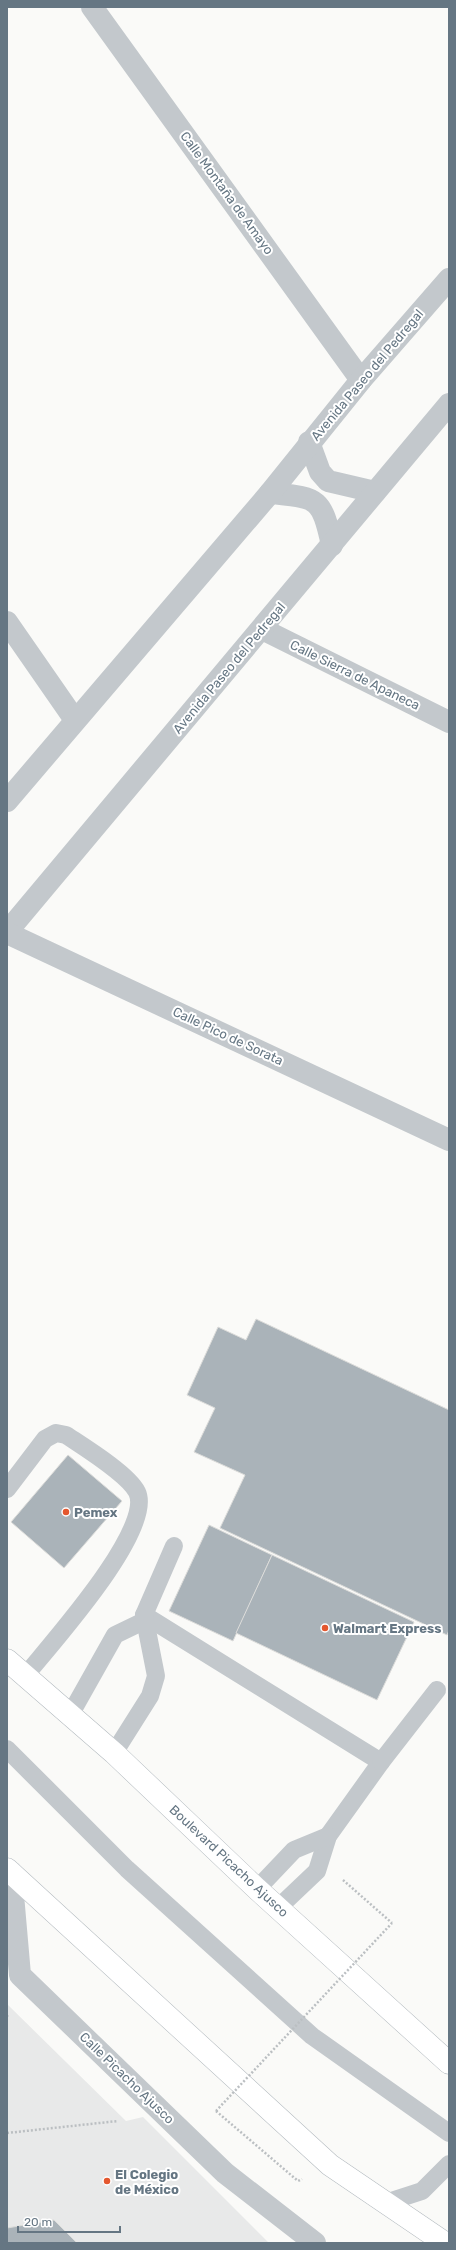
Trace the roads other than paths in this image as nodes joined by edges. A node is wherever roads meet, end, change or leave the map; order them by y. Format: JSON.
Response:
{"nodes":[{"id":1,"x":92,"y":7,"type":"edge"},
{"id":2,"x":449,"y":279,"type":"edge"},
{"id":3,"x":361,"y":380,"type":"junction"},
{"id":4,"x":449,"y":404,"type":"edge"},
{"id":5,"x":310,"y":442,"type":"junction"},
{"id":6,"x":375,"y":492,"type":"junction"},
{"id":7,"x":270,"y":493,"type":"junction"},
{"id":8,"x":332,"y":545,"type":"junction"},
{"id":9,"x":7,"y":622,"type":"edge"},
{"id":10,"x":262,"y":629,"type":"junction"},
{"id":11,"x":75,"y":720,"type":"junction"},
{"id":12,"x":449,"y":722,"type":"edge"},
{"id":13,"x":7,"y":801,"type":"edge"},
{"id":14,"x":7,"y":932,"type":"edge"},
{"id":15,"x":449,"y":1140,"type":"edge"},
{"id":16,"x":7,"y":1490,"type":"edge"},
{"id":17,"x":174,"y":1546,"type":"dead end"},
{"id":18,"x":144,"y":1618,"type":"junction"},
{"id":19,"x":7,"y":1660,"type":"edge"},
{"id":20,"x":25,"y":1676,"type":"junction"},
{"id":21,"x":437,"y":1690,"type":"dead end"},
{"id":22,"x":70,"y":1715,"type":"junction"},
{"id":23,"x":7,"y":1749,"type":"edge"},
{"id":24,"x":114,"y":1753,"type":"junction"},
{"id":25,"x":381,"y":1762,"type":"junction"},
{"id":26,"x":328,"y":1836,"type":"junction"},
{"id":27,"x":9,"y":1870,"type":"edge"},
{"id":28,"x":257,"y":1889,"type":"junction"},
{"id":29,"x":278,"y":1908,"type":"junction"},
{"id":30,"x":449,"y":2063,"type":"edge"},
{"id":31,"x":449,"y":2133,"type":"edge"},
{"id":32,"x":449,"y":2164,"type":"edge"},
{"id":33,"x":385,"y":2203,"type":"junction"},
{"id":34,"x":306,"y":2241,"type":"edge"},
{"id":35,"x":445,"y":2243,"type":"edge"}],
"edges":[{"from":1,"to":3,"type":"street","name":"Calle Montaña de Amayo"},
{"from":2,"to":3,"type":"street","name":"Avenida Paseo del Pedregal"},
{"from":3,"to":5,"type":"street","name":"Avenida Paseo del Pedregal"},
{"from":4,"to":6,"type":"street","name":"Avenida Paseo del Pedregal"},
{"from":5,"to":6,"type":"street"},
{"from":5,"to":7,"type":"street","name":"Avenida Paseo del Pedregal"},
{"from":6,"to":8,"type":"street","name":"Avenida Paseo del Pedregal"},
{"from":7,"to":8,"type":"street"},
{"from":7,"to":11,"type":"street","name":"Avenida Paseo del Pedregal"},
{"from":8,"to":10,"type":"street","name":"Avenida Paseo del Pedregal"},
{"from":9,"to":11,"type":"street"},
{"from":10,"to":12,"type":"street","name":"Calle Sierra de Apaneca"},
{"from":10,"to":14,"type":"street","name":"Avenida Paseo del Pedregal"},
{"from":11,"to":13,"type":"street","name":"Avenida Paseo del Pedregal"},
{"from":14,"to":15,"type":"street","name":"Calle Pico de Sorata"},
{"from":16,"to":20,"type":"lane"},
{"from":17,"to":18,"type":"lane"},
{"from":18,"to":22,"type":"lane"},
{"from":18,"to":24,"type":"lane"},
{"from":18,"to":25,"type":"lane"},
{"from":19,"to":20,"type":"main road","name":"Boulevard Picacho Ajusco"},
{"from":20,"to":22,"type":"main road","name":"Boulevard Picacho Ajusco"},
{"from":21,"to":25,"type":"lane"},
{"from":22,"to":24,"type":"main road","name":"Boulevard Picacho Ajusco"},
{"from":23,"to":31,"type":"lane"},
{"from":24,"to":28,"type":"main road","name":"Boulevard Picacho Ajusco"},
{"from":25,"to":26,"type":"lane"},
{"from":26,"to":28,"type":"lane"},
{"from":26,"to":29,"type":"lane"},
{"from":27,"to":33,"type":"main road"},
{"from":27,"to":34,"type":"street","name":"Calle Picacho Ajusco"},
{"from":28,"to":29,"type":"main road","name":"Boulevard Picacho Ajusco"},
{"from":29,"to":30,"type":"main road","name":"Boulevard Picacho Ajusco"},
{"from":32,"to":33,"type":"lane"},
{"from":33,"to":35,"type":"main road"}]}
